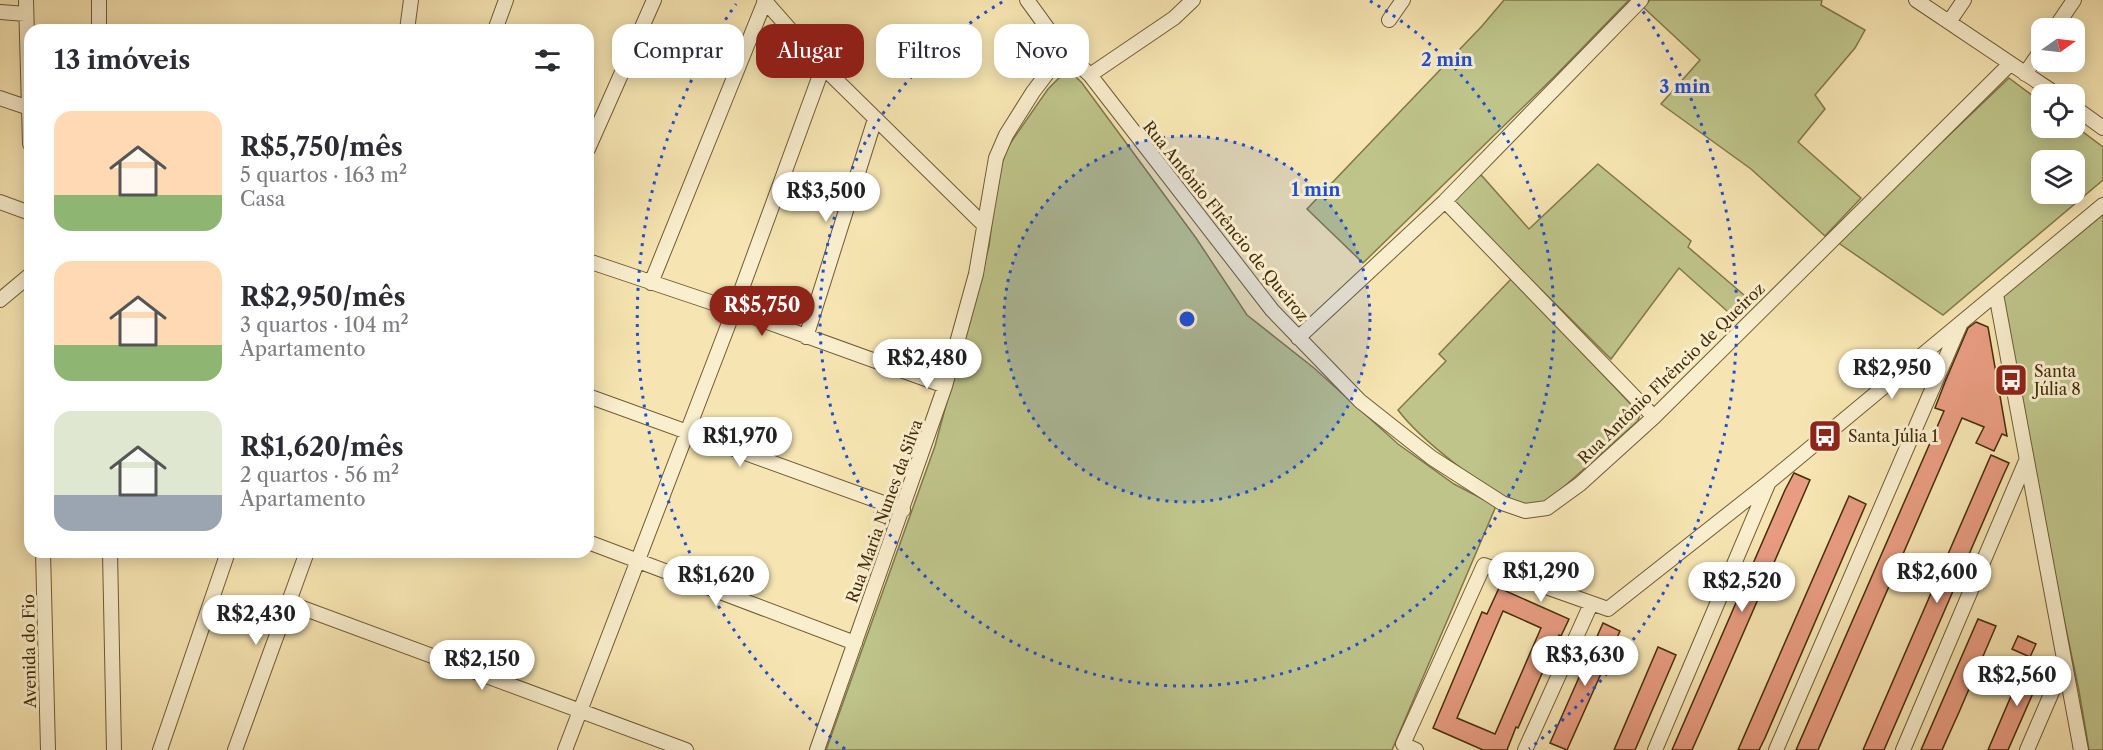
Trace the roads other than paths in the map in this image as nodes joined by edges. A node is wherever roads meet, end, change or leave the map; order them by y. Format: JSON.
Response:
{"nodes":[{"id":1,"x":99,"y":0,"type":"edge"},
{"id":2,"x":411,"y":0,"type":"edge"},
{"id":3,"x":506,"y":0,"type":"edge"},
{"id":4,"x":654,"y":0,"type":"edge"},
{"id":5,"x":1027,"y":0,"type":"edge"},
{"id":6,"x":1193,"y":0,"type":"edge"},
{"id":7,"x":1404,"y":0,"type":"edge"},
{"id":8,"x":1641,"y":0,"type":"edge"},
{"id":9,"x":1916,"y":0,"type":"edge"},
{"id":10,"x":1964,"y":0,"type":"edge"},
{"id":11,"x":2074,"y":0,"type":"edge"},
{"id":12,"x":764,"y":1,"type":"edge"},
{"id":13,"x":26,"y":7,"type":"edge"},
{"id":14,"x":0,"y":12,"type":"edge"},
{"id":15,"x":2062,"y":18,"type":"edge"},
{"id":16,"x":1389,"y":20,"type":"dead end"},
{"id":17,"x":1949,"y":22,"type":"junction"},
{"id":18,"x":27,"y":24,"type":"edge"},
{"id":19,"x":99,"y":24,"type":"edge"},
{"id":20,"x":409,"y":24,"type":"edge"},
{"id":21,"x":497,"y":24,"type":"edge"},
{"id":22,"x":785,"y":24,"type":"edge"},
{"id":23,"x":1044,"y":24,"type":"edge"},
{"id":24,"x":2010,"y":64,"type":"junction"},
{"id":25,"x":2031,"y":65,"type":"edge"},
{"id":26,"x":2025,"y":74,"type":"junction"},
{"id":27,"x":1090,"y":75,"type":"joint"},
{"id":28,"x":819,"y":78,"type":"edge"},
{"id":29,"x":835,"y":78,"type":"edge"},
{"id":30,"x":1044,"y":78,"type":"edge"},
{"id":31,"x":2040,"y":84,"type":"edge"},
{"id":32,"x":0,"y":98,"type":"edge"},
{"id":33,"x":24,"y":106,"type":"edge"},
{"id":34,"x":2085,"y":114,"type":"edge"},
{"id":35,"x":875,"y":119,"type":"junction"},
{"id":36,"x":2102,"y":124,"type":"edge"},
{"id":37,"x":594,"y":135,"type":"edge"},
{"id":38,"x":1445,"y":201,"type":"junction"},
{"id":39,"x":0,"y":202,"type":"edge"},
{"id":40,"x":2103,"y":205,"type":"edge"},
{"id":41,"x":24,"y":211,"type":"edge"},
{"id":42,"x":984,"y":225,"type":"junction"},
{"id":43,"x":594,"y":263,"type":"edge"},
{"id":44,"x":24,"y":280,"type":"edge"},
{"id":45,"x":651,"y":283,"type":"junction"},
{"id":46,"x":1996,"y":294,"type":"junction"},
{"id":47,"x":0,"y":300,"type":"edge"},
{"id":48,"x":734,"y":310,"type":"junction"},
{"id":49,"x":1960,"y":323,"type":"junction"},
{"id":50,"x":806,"y":337,"type":"junction"},
{"id":51,"x":1298,"y":338,"type":"junction"},
{"id":52,"x":945,"y":387,"type":"junction"},
{"id":53,"x":594,"y":398,"type":"edge"},
{"id":54,"x":1654,"y":417,"type":"junction"},
{"id":55,"x":687,"y":432,"type":"junction"},
{"id":56,"x":2026,"y":461,"type":"junction"},
{"id":57,"x":1769,"y":482,"type":"junction"},
{"id":58,"x":903,"y":510,"type":"junction"},
{"id":59,"x":594,"y":544,"type":"edge"},
{"id":60,"x":43,"y":558,"type":"edge"},
{"id":61,"x":110,"y":558,"type":"edge"},
{"id":62,"x":226,"y":558,"type":"edge"},
{"id":63,"x":305,"y":558,"type":"edge"},
{"id":64,"x":638,"y":561,"type":"junction"},
{"id":65,"x":289,"y":603,"type":"junction"},
{"id":66,"x":1591,"y":604,"type":"junction"},
{"id":67,"x":855,"y":643,"type":"junction"},
{"id":68,"x":2064,"y":664,"type":"junction"},
{"id":69,"x":580,"y":711,"type":"junction"},
{"id":70,"x":48,"y":750,"type":"edge"},
{"id":71,"x":114,"y":750,"type":"edge"},
{"id":72,"x":160,"y":750,"type":"edge"},
{"id":73,"x":235,"y":750,"type":"edge"},
{"id":74,"x":565,"y":750,"type":"edge"},
{"id":75,"x":687,"y":750,"type":"edge"},
{"id":76,"x":817,"y":750,"type":"edge"},
{"id":77,"x":1416,"y":750,"type":"edge"},
{"id":78,"x":1526,"y":750,"type":"edge"},
{"id":79,"x":1655,"y":750,"type":"edge"},
{"id":80,"x":1776,"y":750,"type":"edge"},
{"id":81,"x":1903,"y":750,"type":"edge"},
{"id":82,"x":2027,"y":750,"type":"edge"},
{"id":83,"x":2080,"y":750,"type":"edge"}],
"edges":[{"from":1,"to":19,"type":"street"},
{"from":2,"to":20,"type":"street"},
{"from":3,"to":21,"type":"street"},
{"from":4,"to":37,"type":"street"},
{"from":5,"to":23,"type":"street","name":"Rua Antônio Flrêncio de Queiroz"},
{"from":6,"to":27,"type":"street"},
{"from":7,"to":16,"type":"street"},
{"from":8,"to":38,"type":"street"},
{"from":9,"to":17,"type":"street"},
{"from":10,"to":17,"type":"street"},
{"from":11,"to":15,"type":"street"},
{"from":12,"to":22,"type":"street"},
{"from":12,"to":45,"type":"street"},
{"from":13,"to":14,"type":"street"},
{"from":13,"to":18,"type":"street"},
{"from":17,"to":24,"type":"street"},
{"from":24,"to":26,"type":"street"},
{"from":24,"to":54,"type":"street","name":"Rua Antônio Flrêncio de Queiroz"},
{"from":25,"to":26,"type":"street"},
{"from":26,"to":31,"type":"street"},
{"from":27,"to":51,"type":"street","name":"Rua Antônio Flrêncio de Queiroz"},
{"from":28,"to":48,"type":"street"},
{"from":29,"to":35,"type":"street"},
{"from":30,"to":42,"type":"street","name":"Rua Maria Nunes da Silva"},
{"from":32,"to":33,"type":"street"},
{"from":34,"to":36,"type":"street"},
{"from":35,"to":42,"type":"street"},
{"from":35,"to":50,"type":"street"},
{"from":38,"to":51,"type":"street"},
{"from":38,"to":54,"type":"street"},
{"from":39,"to":41,"type":"street"},
{"from":40,"to":46,"type":"street"},
{"from":42,"to":52,"type":"street","name":"Rua Maria Nunes da Silva"},
{"from":43,"to":45,"type":"street"},
{"from":44,"to":47,"type":"street"},
{"from":45,"to":48,"type":"street"},
{"from":46,"to":49,"type":"street"},
{"from":46,"to":56,"type":"street"},
{"from":48,"to":50,"type":"street"},
{"from":48,"to":55,"type":"street"},
{"from":49,"to":57,"type":"street"},
{"from":49,"to":80,"type":"street"},
{"from":50,"to":52,"type":"street"},
{"from":51,"to":54,"type":"street","name":"Rua Antônio Flrêncio de Queiroz"},
{"from":52,"to":58,"type":"street","name":"Rua Maria Nunes da Silva"},
{"from":53,"to":55,"type":"street"},
{"from":55,"to":58,"type":"street"},
{"from":55,"to":64,"type":"street"},
{"from":56,"to":68,"type":"street"},
{"from":56,"to":81,"type":"street"},
{"from":57,"to":66,"type":"street"},
{"from":57,"to":79,"type":"street"},
{"from":58,"to":67,"type":"street","name":"Rua Maria Nunes da Silva"},
{"from":59,"to":64,"type":"street"},
{"from":60,"to":70,"type":"street","name":"Avenida do Fio"},
{"from":61,"to":71,"type":"street"},
{"from":62,"to":72,"type":"street"},
{"from":63,"to":65,"type":"street"},
{"from":64,"to":67,"type":"street"},
{"from":64,"to":69,"type":"street"},
{"from":65,"to":69,"type":"street"},
{"from":65,"to":73,"type":"street"},
{"from":66,"to":77,"type":"street"},
{"from":66,"to":78,"type":"street"},
{"from":67,"to":76,"type":"street","name":"Rua Maria Nunes da Silva"},
{"from":68,"to":82,"type":"street"},
{"from":68,"to":83,"type":"street"},
{"from":69,"to":74,"type":"street"},
{"from":69,"to":75,"type":"street"}]}
